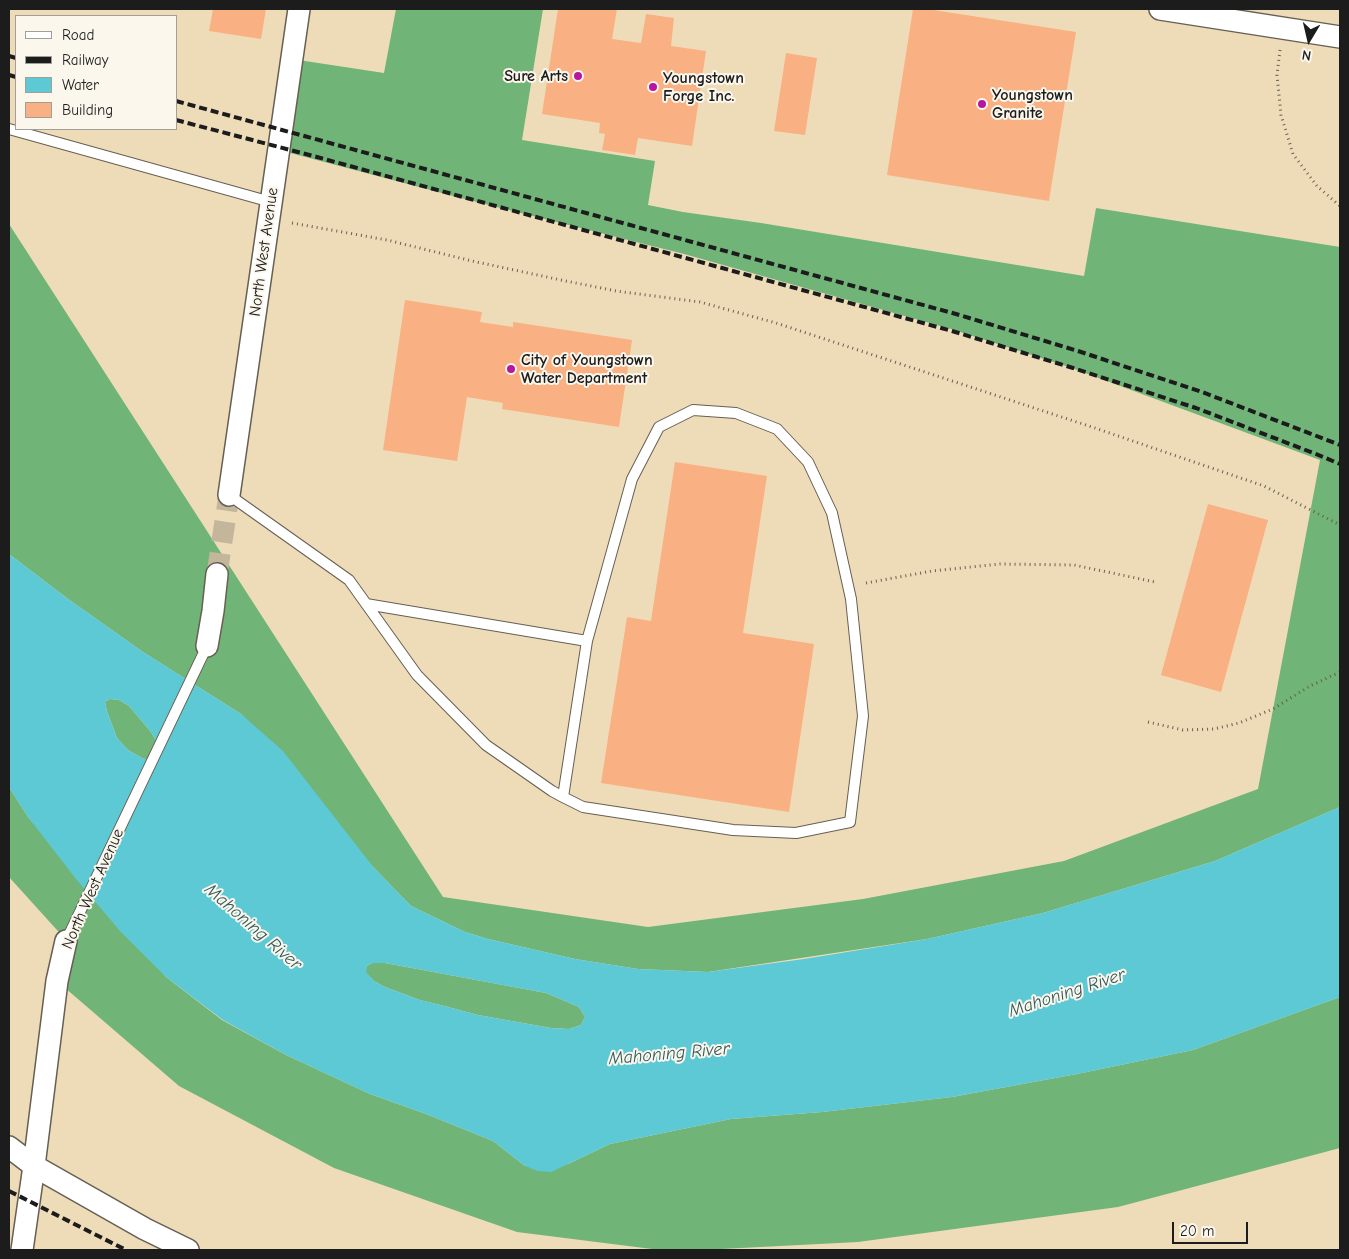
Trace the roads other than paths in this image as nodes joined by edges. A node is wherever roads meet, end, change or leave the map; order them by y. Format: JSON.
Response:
{"nodes":[{"id":1,"x":300,"y":9,"type":"edge"},
{"id":2,"x":1160,"y":9,"type":"edge"},
{"id":3,"x":1214,"y":13,"type":"edge"},
{"id":4,"x":1340,"y":37,"type":"edge"},
{"id":5,"x":9,"y":129,"type":"edge"},
{"id":6,"x":270,"y":211,"type":"junction"},
{"id":7,"x":229,"y":495,"type":"joint"},
{"id":8,"x":217,"y":574,"type":"tunnel mouth"},
{"id":9,"x":366,"y":604,"type":"junction"},
{"id":10,"x":587,"y":641,"type":"junction"},
{"id":11,"x":207,"y":646,"type":"joint"},
{"id":12,"x":562,"y":797,"type":"junction"},
{"id":13,"x":66,"y":940,"type":"joint"},
{"id":14,"x":9,"y":1147,"type":"edge"},
{"id":15,"x":34,"y":1166,"type":"junction"},
{"id":16,"x":22,"y":1250,"type":"edge"},
{"id":17,"x":188,"y":1250,"type":"edge"}],
"edges":[{"from":1,"to":6,"type":"street","name":"North West Avenue"},
{"from":2,"to":3,"type":"street"},
{"from":3,"to":4,"type":"street"},
{"from":5,"to":6,"type":"lane"},
{"from":6,"to":7,"type":"street","name":"North West Avenue"},
{"from":7,"to":9,"type":"lane"},
{"from":8,"to":11,"type":"street","name":"North West Avenue"},
{"from":9,"to":10,"type":"lane"},
{"from":9,"to":12,"type":"lane"},
{"from":10,"to":12,"type":"lane"},
{"from":10,"to":12,"type":"lane"},
{"from":11,"to":13,"type":"lane","name":"North West Avenue"},
{"from":13,"to":15,"type":"street","name":"North West Avenue"},
{"from":14,"to":15,"type":"street"},
{"from":15,"to":16,"type":"street","name":"North West Avenue"},
{"from":15,"to":17,"type":"street"}]}
